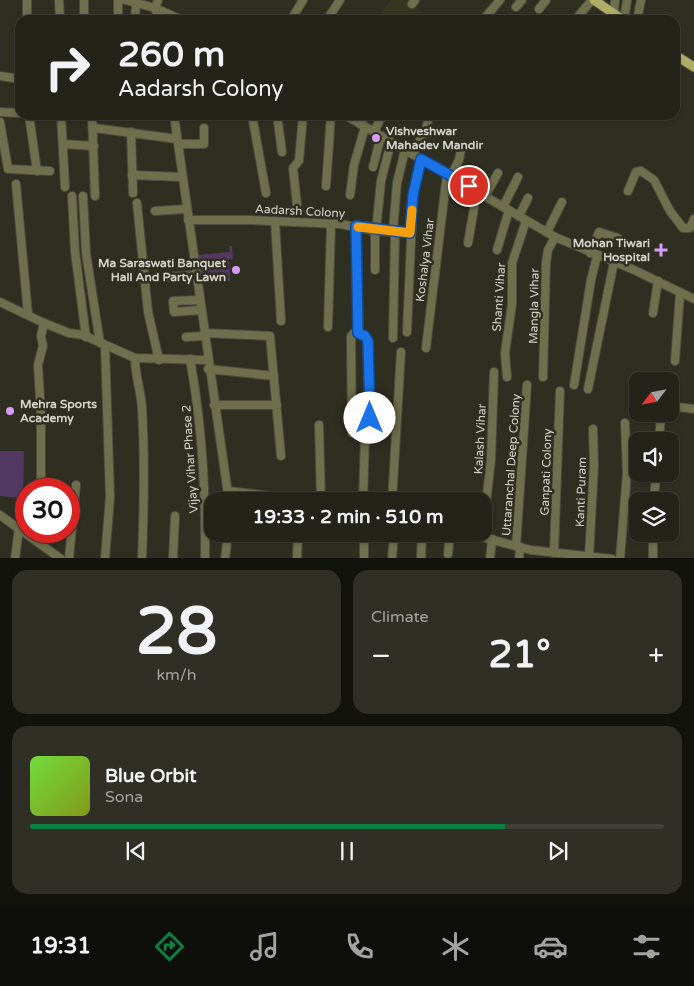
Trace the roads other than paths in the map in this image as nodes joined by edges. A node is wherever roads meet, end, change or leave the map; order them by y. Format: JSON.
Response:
{"nodes":[{"id":1,"x":27,"y":0,"type":"edge"},
{"id":2,"x":59,"y":0,"type":"edge"},
{"id":3,"x":84,"y":0,"type":"edge"},
{"id":4,"x":118,"y":0,"type":"edge"},
{"id":5,"x":125,"y":0,"type":"edge"},
{"id":6,"x":303,"y":0,"type":"edge"},
{"id":7,"x":340,"y":0,"type":"edge"},
{"id":8,"x":500,"y":0,"type":"edge"},
{"id":9,"x":546,"y":0,"type":"edge"},
{"id":10,"x":594,"y":0,"type":"edge"},
{"id":11,"x":615,"y":0,"type":"edge"},
{"id":12,"x":627,"y":0,"type":"edge"},
{"id":13,"x":641,"y":0,"type":"edge"},
{"id":14,"x":136,"y":3,"type":"junction"},
{"id":15,"x":156,"y":4,"type":"edge"},
{"id":16,"x":539,"y":9,"type":"dead end"},
{"id":17,"x":614,"y":13,"type":"junction"},
{"id":18,"x":27,"y":15,"type":"edge"},
{"id":19,"x":60,"y":15,"type":"edge"},
{"id":20,"x":84,"y":15,"type":"edge"},
{"id":21,"x":118,"y":15,"type":"edge"},
{"id":22,"x":135,"y":15,"type":"edge"},
{"id":23,"x":174,"y":15,"type":"edge"},
{"id":24,"x":294,"y":15,"type":"edge"},
{"id":25,"x":330,"y":15,"type":"edge"},
{"id":26,"x":487,"y":15,"type":"edge"},
{"id":27,"x":580,"y":15,"type":"edge"},
{"id":28,"x":617,"y":15,"type":"edge"},
{"id":29,"x":624,"y":15,"type":"edge"},
{"id":30,"x":638,"y":15,"type":"edge"},
{"id":31,"x":680,"y":58,"type":"edge"},
{"id":32,"x":693,"y":64,"type":"edge"},
{"id":33,"x":0,"y":76,"type":"edge"},
{"id":34,"x":15,"y":78,"type":"edge"},
{"id":35,"x":0,"y":112,"type":"edge"},
{"id":36,"x":15,"y":113,"type":"edge"},
{"id":37,"x":30,"y":120,"type":"edge"},
{"id":38,"x":61,"y":120,"type":"edge"},
{"id":39,"x":93,"y":120,"type":"edge"},
{"id":40,"x":175,"y":120,"type":"edge"},
{"id":41,"x":253,"y":120,"type":"edge"},
{"id":42,"x":278,"y":120,"type":"edge"},
{"id":43,"x":302,"y":120,"type":"edge"},
{"id":44,"x":331,"y":120,"type":"edge"},
{"id":45,"x":353,"y":120,"type":"edge"},
{"id":46,"x":364,"y":120,"type":"edge"},
{"id":47,"x":381,"y":120,"type":"edge"},
{"id":48,"x":428,"y":120,"type":"edge"},
{"id":49,"x":0,"y":122,"type":"edge"},
{"id":50,"x":363,"y":126,"type":"junction"},
{"id":51,"x":94,"y":128,"type":"junction"},
{"id":52,"x":204,"y":128,"type":"dead end"},
{"id":53,"x":130,"y":132,"type":"junction"},
{"id":54,"x":377,"y":134,"type":"junction"},
{"id":55,"x":177,"y":142,"type":"junction"},
{"id":56,"x":391,"y":142,"type":"junction"},
{"id":57,"x":63,"y":144,"type":"junction"},
{"id":58,"x":462,"y":145,"type":"dead end"},
{"id":59,"x":94,"y":146,"type":"junction"},
{"id":60,"x":282,"y":152,"type":"dead end"},
{"id":61,"x":409,"y":152,"type":"junction"},
{"id":62,"x":421,"y":159,"type":"junction"},
{"id":63,"x":3,"y":164,"type":"edge"},
{"id":64,"x":373,"y":167,"type":"dead end"},
{"id":65,"x":37,"y":171,"type":"junction"},
{"id":66,"x":50,"y":171,"type":"dead end"},
{"id":67,"x":498,"y":173,"type":"dead end"},
{"id":68,"x":132,"y":175,"type":"junction"},
{"id":69,"x":449,"y":175,"type":"junction"},
{"id":70,"x":182,"y":177,"type":"junction"},
{"id":71,"x":518,"y":177,"type":"dead end"},
{"id":72,"x":16,"y":184,"type":"dead end"},
{"id":73,"x":326,"y":186,"type":"dead end"},
{"id":74,"x":65,"y":187,"type":"dead end"},
{"id":75,"x":478,"y":191,"type":"junction"},
{"id":76,"x":628,"y":191,"type":"dead end"},
{"id":77,"x":133,"y":193,"type":"dead end"},
{"id":78,"x":266,"y":193,"type":"dead end"},
{"id":79,"x":350,"y":195,"type":"dead end"},
{"id":80,"x":72,"y":196,"type":"dead end"},
{"id":81,"x":83,"y":196,"type":"dead end"},
{"id":82,"x":95,"y":196,"type":"dead end"},
{"id":83,"x":485,"y":196,"type":"junction"},
{"id":84,"x":528,"y":198,"type":"dead end"},
{"id":85,"x":562,"y":202,"type":"dead end"},
{"id":86,"x":137,"y":203,"type":"dead end"},
{"id":87,"x":298,"y":205,"type":"dead end"},
{"id":88,"x":506,"y":208,"type":"junction"},
{"id":89,"x":186,"y":209,"type":"junction"},
{"id":90,"x":155,"y":211,"type":"dead end"},
{"id":91,"x":523,"y":218,"type":"junction"},
{"id":92,"x":694,"y":219,"type":"edge"},
{"id":93,"x":188,"y":220,"type":"junction"},
{"id":94,"x":275,"y":221,"type":"junction"},
{"id":95,"x":331,"y":224,"type":"junction"},
{"id":96,"x":356,"y":226,"type":"junction"},
{"id":97,"x":375,"y":230,"type":"junction"},
{"id":98,"x":394,"y":232,"type":"junction"},
{"id":99,"x":546,"y":232,"type":"junction"},
{"id":100,"x":410,"y":233,"type":"junction"},
{"id":101,"x":555,"y":237,"type":"junction"},
{"id":102,"x":618,"y":238,"type":"dead end"},
{"id":103,"x":468,"y":243,"type":"dead end"},
{"id":104,"x":497,"y":250,"type":"dead end"},
{"id":105,"x":594,"y":255,"type":"junction"},
{"id":106,"x":614,"y":262,"type":"junction"},
{"id":107,"x":375,"y":270,"type":"dead end"},
{"id":108,"x":196,"y":275,"type":"junction"},
{"id":109,"x":163,"y":277,"type":"dead end"},
{"id":110,"x":658,"y":281,"type":"junction"},
{"id":111,"x":680,"y":292,"type":"junction"},
{"id":112,"x":694,"y":299,"type":"edge"},
{"id":113,"x":199,"y":300,"type":"junction"},
{"id":114,"x":0,"y":302,"type":"edge"},
{"id":115,"x":200,"y":310,"type":"junction"},
{"id":116,"x":653,"y":313,"type":"dead end"},
{"id":117,"x":28,"y":314,"type":"junction"},
{"id":118,"x":281,"y":321,"type":"dead end"},
{"id":119,"x":44,"y":323,"type":"junction"},
{"id":120,"x":328,"y":327,"type":"dead end"},
{"id":121,"x":406,"y":332,"type":"dead end"},
{"id":122,"x":358,"y":333,"type":"junction"},
{"id":123,"x":204,"y":335,"type":"junction"},
{"id":124,"x":86,"y":337,"type":"junction"},
{"id":125,"x":186,"y":337,"type":"dead end"},
{"id":126,"x":393,"y":338,"type":"dead end"},
{"id":127,"x":102,"y":344,"type":"junction"},
{"id":128,"x":426,"y":348,"type":"dead end"},
{"id":129,"x":401,"y":352,"type":"dead end"},
{"id":130,"x":135,"y":358,"type":"junction"},
{"id":131,"x":190,"y":359,"type":"junction"},
{"id":132,"x":159,"y":360,"type":"junction"},
{"id":133,"x":207,"y":360,"type":"junction"},
{"id":134,"x":675,"y":362,"type":"dead end"},
{"id":135,"x":208,"y":369,"type":"junction"},
{"id":136,"x":494,"y":372,"type":"dead end"},
{"id":137,"x":274,"y":376,"type":"junction"},
{"id":138,"x":508,"y":377,"type":"dead end"},
{"id":139,"x":543,"y":377,"type":"dead end"},
{"id":140,"x":527,"y":385,"type":"dead end"},
{"id":141,"x":574,"y":385,"type":"dead end"},
{"id":142,"x":588,"y":390,"type":"dead end"},
{"id":143,"x":560,"y":391,"type":"dead end"},
{"id":144,"x":214,"y":405,"type":"junction"},
{"id":145,"x":277,"y":405,"type":"junction"},
{"id":146,"x":679,"y":407,"type":"edge"},
{"id":147,"x":694,"y":409,"type":"edge"},
{"id":148,"x":625,"y":423,"type":"dead end"},
{"id":149,"x":319,"y":425,"type":"dead end"},
{"id":150,"x":593,"y":429,"type":"dead end"},
{"id":151,"x":365,"y":436,"type":"junction"},
{"id":152,"x":281,"y":456,"type":"dead end"},
{"id":153,"x":41,"y":478,"type":"edge"},
{"id":154,"x":228,"y":491,"type":"joint"},
{"id":155,"x":237,"y":492,"type":"edge"},
{"id":156,"x":321,"y":492,"type":"edge"},
{"id":157,"x":363,"y":492,"type":"edge"},
{"id":158,"x":393,"y":492,"type":"edge"},
{"id":159,"x":487,"y":492,"type":"edge"},
{"id":160,"x":0,"y":515,"type":"edge"},
{"id":161,"x":175,"y":516,"type":"dead end"},
{"id":162,"x":15,"y":525,"type":"edge"},
{"id":163,"x":492,"y":539,"type":"edge"},
{"id":164,"x":227,"y":542,"type":"edge"},
{"id":165,"x":298,"y":542,"type":"edge"},
{"id":166,"x":364,"y":542,"type":"edge"},
{"id":167,"x":393,"y":542,"type":"edge"},
{"id":168,"x":422,"y":542,"type":"edge"},
{"id":169,"x":449,"y":542,"type":"edge"},
{"id":170,"x":492,"y":542,"type":"edge"},
{"id":171,"x":653,"y":542,"type":"edge"},
{"id":172,"x":17,"y":543,"type":"edge"},
{"id":173,"x":44,"y":543,"type":"edge"},
{"id":174,"x":72,"y":543,"type":"edge"},
{"id":175,"x":518,"y":546,"type":"junction"},
{"id":176,"x":448,"y":554,"type":"dead end"},
{"id":177,"x":537,"y":554,"type":"edge"},
{"id":178,"x":553,"y":555,"type":"edge"},
{"id":179,"x":591,"y":557,"type":"edge"},
{"id":180,"x":15,"y":558,"type":"edge"},
{"id":181,"x":61,"y":558,"type":"edge"},
{"id":182,"x":70,"y":558,"type":"edge"},
{"id":183,"x":105,"y":558,"type":"edge"},
{"id":184,"x":142,"y":558,"type":"edge"},
{"id":185,"x":173,"y":558,"type":"edge"},
{"id":186,"x":205,"y":558,"type":"edge"},
{"id":187,"x":225,"y":558,"type":"edge"},
{"id":188,"x":297,"y":558,"type":"edge"},
{"id":189,"x":364,"y":558,"type":"edge"},
{"id":190,"x":392,"y":558,"type":"edge"},
{"id":191,"x":421,"y":558,"type":"edge"},
{"id":192,"x":490,"y":558,"type":"edge"},
{"id":193,"x":519,"y":558,"type":"edge"},
{"id":194,"x":612,"y":558,"type":"edge"},
{"id":195,"x":620,"y":558,"type":"edge"},
{"id":196,"x":653,"y":558,"type":"edge"}],
"edges":[{"from":1,"to":18,"type":"street"},
{"from":2,"to":19,"type":"street"},
{"from":3,"to":20,"type":"street"},
{"from":4,"to":21,"type":"street"},
{"from":5,"to":14,"type":"street"},
{"from":6,"to":24,"type":"street"},
{"from":7,"to":25,"type":"street"},
{"from":8,"to":26,"type":"street"},
{"from":9,"to":16,"type":"street"},
{"from":10,"to":17,"type":"main road"},
{"from":10,"to":27,"type":"street"},
{"from":11,"to":17,"type":"street"},
{"from":12,"to":29,"type":"street"},
{"from":13,"to":30,"type":"street"},
{"from":14,"to":15,"type":"street"},
{"from":14,"to":22,"type":"street"},
{"from":15,"to":23,"type":"street"},
{"from":17,"to":28,"type":"main road"},
{"from":31,"to":32,"type":"main road"},
{"from":33,"to":34,"type":"street"},
{"from":35,"to":36,"type":"street"},
{"from":37,"to":65,"type":"street"},
{"from":38,"to":57,"type":"street"},
{"from":39,"to":51,"type":"street"},
{"from":40,"to":55,"type":"street"},
{"from":41,"to":78,"type":"street"},
{"from":42,"to":60,"type":"street"},
{"from":43,"to":87,"type":"street"},
{"from":44,"to":73,"type":"street"},
{"from":45,"to":50,"type":"street"},
{"from":46,"to":50,"type":"street"},
{"from":47,"to":54,"type":"street"},
{"from":48,"to":61,"type":"street"},
{"from":49,"to":63,"type":"street"},
{"from":50,"to":54,"type":"street"},
{"from":50,"to":79,"type":"street"},
{"from":51,"to":53,"type":"street"},
{"from":51,"to":59,"type":"street"},
{"from":52,"to":55,"type":"street"},
{"from":53,"to":55,"type":"street"},
{"from":53,"to":68,"type":"street"},
{"from":54,"to":56,"type":"street"},
{"from":54,"to":64,"type":"street"},
{"from":55,"to":70,"type":"street"},
{"from":56,"to":61,"type":"street"},
{"from":56,"to":97,"type":"street"},
{"from":57,"to":59,"type":"street"},
{"from":57,"to":74,"type":"street"},
{"from":58,"to":69,"type":"street","name":"Koshalya Vihar"},
{"from":59,"to":82,"type":"street"},
{"from":61,"to":62,"type":"street"},
{"from":61,"to":98,"type":"street"},
{"from":62,"to":69,"type":"street"},
{"from":62,"to":100,"type":"street"},
{"from":63,"to":65,"type":"street"},
{"from":65,"to":66,"type":"street"},
{"from":67,"to":83,"type":"street"},
{"from":68,"to":70,"type":"street"},
{"from":68,"to":77,"type":"street"},
{"from":69,"to":75,"type":"street"},
{"from":69,"to":128,"type":"street","name":"Koshalya Vihar"},
{"from":70,"to":89,"type":"street"},
{"from":71,"to":88,"type":"street"},
{"from":72,"to":117,"type":"street"},
{"from":75,"to":83,"type":"street"},
{"from":75,"to":103,"type":"street"},
{"from":76,"to":92,"type":"street"},
{"from":80,"to":124,"type":"street"},
{"from":81,"to":127,"type":"street"},
{"from":83,"to":88,"type":"street"},
{"from":84,"to":91,"type":"street","name":"Shanti Vihar"},
{"from":85,"to":99,"type":"street"},
{"from":86,"to":132,"type":"street"},
{"from":88,"to":91,"type":"street"},
{"from":88,"to":104,"type":"street"},
{"from":89,"to":90,"type":"street"},
{"from":89,"to":93,"type":"street"},
{"from":91,"to":99,"type":"street"},
{"from":91,"to":138,"type":"street","name":"Shanti Vihar"},
{"from":93,"to":94,"type":"street","name":"Aadarsh Colony"},
{"from":93,"to":108,"type":"street"},
{"from":94,"to":95,"type":"street","name":"Aadarsh Colony"},
{"from":94,"to":118,"type":"street"},
{"from":95,"to":96,"type":"street","name":"Aadarsh Colony"},
{"from":95,"to":120,"type":"street"},
{"from":96,"to":97,"type":"street","name":"Aadarsh Colony"},
{"from":96,"to":122,"type":"street"},
{"from":97,"to":98,"type":"street","name":"Aadarsh Colony"},
{"from":97,"to":107,"type":"street"},
{"from":98,"to":100,"type":"street","name":"Aadarsh Colony"},
{"from":98,"to":126,"type":"street"},
{"from":99,"to":101,"type":"street"},
{"from":100,"to":121,"type":"street"},
{"from":101,"to":105,"type":"street"},
{"from":101,"to":139,"type":"street","name":"Mangla Vihar"},
{"from":102,"to":105,"type":"street"},
{"from":105,"to":106,"type":"street"},
{"from":105,"to":141,"type":"street"},
{"from":106,"to":110,"type":"street"},
{"from":106,"to":142,"type":"street"},
{"from":108,"to":109,"type":"street"},
{"from":108,"to":113,"type":"street"},
{"from":110,"to":111,"type":"street"},
{"from":110,"to":116,"type":"street"},
{"from":111,"to":112,"type":"street"},
{"from":111,"to":134,"type":"street"},
{"from":113,"to":115,"type":"street"},
{"from":113,"to":115,"type":"street"},
{"from":114,"to":117,"type":"street"},
{"from":115,"to":123,"type":"street"},
{"from":117,"to":119,"type":"street"},
{"from":119,"to":124,"type":"street"},
{"from":119,"to":153,"type":"street"},
{"from":122,"to":151,"type":"street"},
{"from":122,"to":151,"type":"street"},
{"from":123,"to":125,"type":"street"},
{"from":123,"to":133,"type":"street"},
{"from":123,"to":137,"type":"street"},
{"from":124,"to":127,"type":"street"},
{"from":127,"to":130,"type":"street"},
{"from":127,"to":183,"type":"street"},
{"from":129,"to":158,"type":"street"},
{"from":130,"to":132,"type":"street"},
{"from":130,"to":184,"type":"street"},
{"from":131,"to":132,"type":"street"},
{"from":131,"to":133,"type":"street"},
{"from":131,"to":186,"type":"street","name":"Vijay Vihar Phase 2"},
{"from":133,"to":135,"type":"street"},
{"from":135,"to":137,"type":"street"},
{"from":135,"to":144,"type":"street"},
{"from":136,"to":159,"type":"street","name":"Kalash Vihar"},
{"from":137,"to":145,"type":"street"},
{"from":140,"to":175,"type":"street","name":"Uttaranchal Deep Colony"},
{"from":143,"to":178,"type":"street","name":"Ganpati Colony"},
{"from":144,"to":145,"type":"street"},
{"from":144,"to":154,"type":"street"},
{"from":145,"to":152,"type":"street"},
{"from":146,"to":147,"type":"street"},
{"from":148,"to":195,"type":"street"},
{"from":149,"to":156,"type":"street"},
{"from":150,"to":179,"type":"street","name":"Kanti Puram"},
{"from":151,"to":157,"type":"street"},
{"from":154,"to":155,"type":"street"},
{"from":160,"to":162,"type":"street"},
{"from":161,"to":185,"type":"street"},
{"from":163,"to":175,"type":"street"},
{"from":164,"to":187,"type":"street"},
{"from":165,"to":188,"type":"street"},
{"from":166,"to":189,"type":"street"},
{"from":167,"to":190,"type":"street"},
{"from":168,"to":191,"type":"street"},
{"from":169,"to":176,"type":"street"},
{"from":170,"to":192,"type":"street"},
{"from":171,"to":196,"type":"street"},
{"from":172,"to":180,"type":"street"},
{"from":173,"to":181,"type":"street"},
{"from":174,"to":182,"type":"street"},
{"from":175,"to":177,"type":"street"},
{"from":175,"to":193,"type":"street","name":"Uttaranchal Deep Colony"},
{"from":177,"to":178,"type":"street"},
{"from":178,"to":179,"type":"street"},
{"from":179,"to":194,"type":"street"}]}
